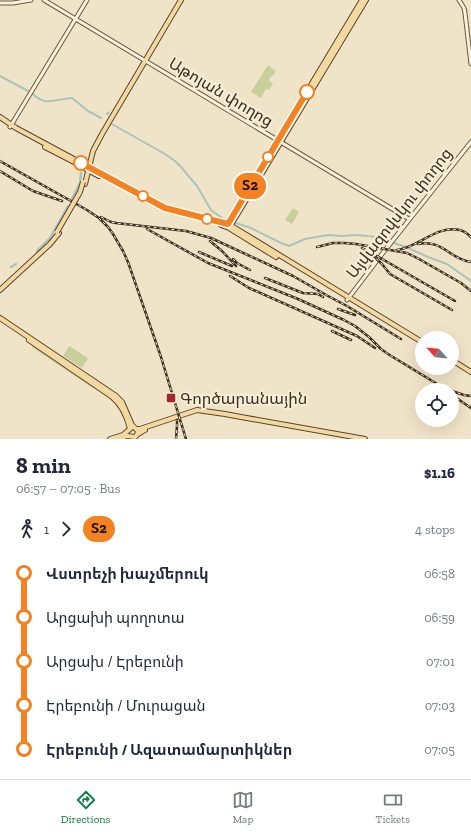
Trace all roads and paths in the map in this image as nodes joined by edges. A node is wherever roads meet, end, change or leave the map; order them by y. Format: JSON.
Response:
{"nodes":[{"id":1,"x":27,"y":0,"type":"edge"},
{"id":2,"x":32,"y":0,"type":"edge"},
{"id":3,"x":44,"y":0,"type":"edge"},
{"id":4,"x":87,"y":0,"type":"edge"},
{"id":5,"x":180,"y":0,"type":"edge"},
{"id":6,"x":362,"y":0,"type":"edge"},
{"id":7,"x":366,"y":0,"type":"edge"},
{"id":8,"x":460,"y":0,"type":"edge"},
{"id":9,"x":0,"y":2,"type":"edge"},
{"id":10,"x":75,"y":19,"type":"junction"},
{"id":11,"x":144,"y":60,"type":"junction"},
{"id":12,"x":471,"y":64,"type":"edge"},
{"id":13,"x":0,"y":117,"type":"edge"},
{"id":14,"x":0,"y":120,"type":"edge"},
{"id":15,"x":10,"y":126,"type":"junction"},
{"id":16,"x":279,"y":141,"type":"junction"},
{"id":17,"x":471,"y":142,"type":"edge"},
{"id":18,"x":88,"y":168,"type":"junction"},
{"id":19,"x":409,"y":219,"type":"junction"},
{"id":20,"x":228,"y":226,"type":"junction"},
{"id":21,"x":0,"y":289,"type":"edge"},
{"id":22,"x":348,"y":298,"type":"junction"},
{"id":23,"x":0,"y":318,"type":"edge"},
{"id":24,"x":0,"y":321,"type":"edge"},
{"id":25,"x":12,"y":327,"type":"junction"},
{"id":26,"x":415,"y":340,"type":"edge"},
{"id":27,"x":459,"y":366,"type":"edge"},
{"id":28,"x":471,"y":373,"type":"edge"},
{"id":29,"x":120,"y":402,"type":"junction"},
{"id":30,"x":129,"y":430,"type":"junction"},
{"id":31,"x":135,"y":435,"type":"edge"},
{"id":32,"x":110,"y":439,"type":"edge"},
{"id":33,"x":117,"y":439,"type":"edge"},
{"id":34,"x":356,"y":439,"type":"edge"},
{"id":35,"x":365,"y":439,"type":"edge"}],
"edges":[{"from":1,"to":9,"type":"main road"},
{"from":2,"to":9,"type":"main road"},
{"from":3,"to":10,"type":"main road","name":"Աթոյան փողոց"},
{"from":4,"to":10,"type":"main road"},
{"from":5,"to":11,"type":"main road"},
{"from":6,"to":16,"type":"main road"},
{"from":7,"to":16,"type":"main road"},
{"from":8,"to":12,"type":"main road"},
{"from":10,"to":11,"type":"main road","name":"Աթոյան փողոց"},
{"from":10,"to":15,"type":"main road"},
{"from":11,"to":16,"type":"main road","name":"Աթոյան փողոց"},
{"from":11,"to":18,"type":"main road"},
{"from":13,"to":15,"type":"main road"},
{"from":14,"to":15,"type":"main road"},
{"from":15,"to":18,"type":"main road"},
{"from":16,"to":19,"type":"main road","name":"Աթոյան փողոց"},
{"from":16,"to":20,"type":"main road"},
{"from":17,"to":19,"type":"main road","name":"Այվազովսկու փողոց"},
{"from":18,"to":20,"type":"main road"},
{"from":18,"to":21,"type":"main road","bridge":true},
{"from":19,"to":22,"type":"main road","name":"Այվազովսկու փողոց"},
{"from":20,"to":22,"type":"main road"},
{"from":22,"to":26,"type":"main road"},
{"from":23,"to":25,"type":"main road"},
{"from":24,"to":25,"type":"main road"},
{"from":25,"to":29,"type":"main road"},
{"from":27,"to":28,"type":"main road"},
{"from":29,"to":30,"type":"main road"},
{"from":29,"to":31,"type":"main road"},
{"from":30,"to":31,"type":"main road"},
{"from":30,"to":31,"type":"main road"},
{"from":30,"to":32,"type":"main road"},
{"from":31,"to":33,"type":"main road"},
{"from":31,"to":34,"type":"main road"},
{"from":31,"to":35,"type":"main road"}]}
